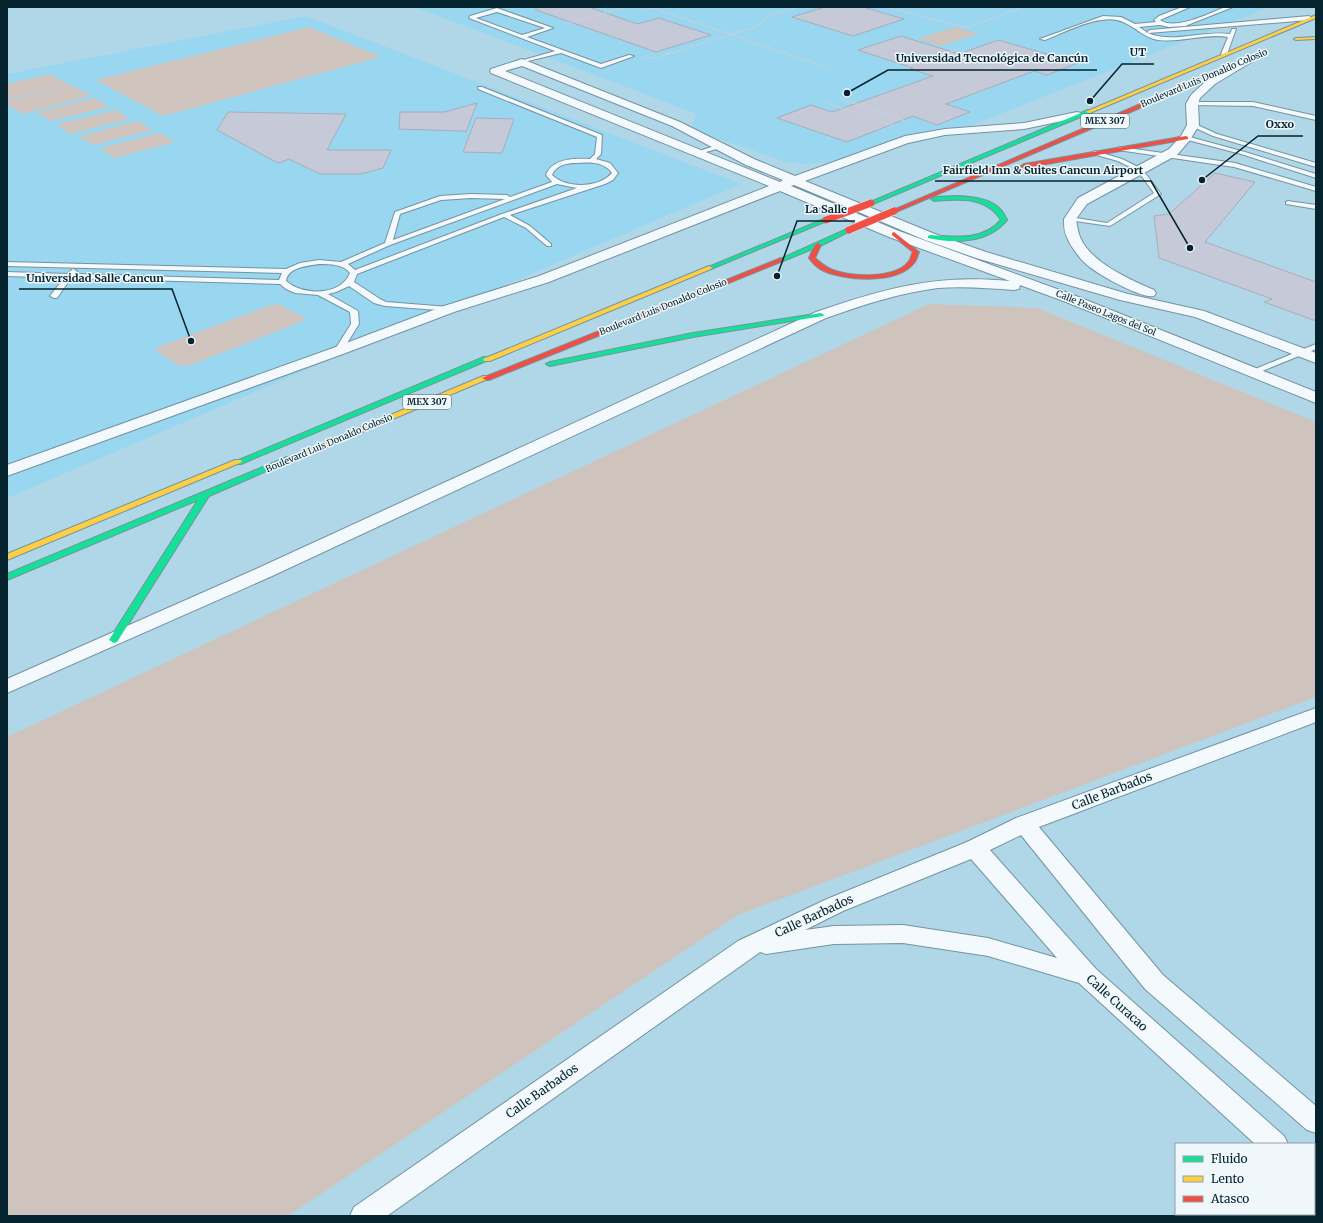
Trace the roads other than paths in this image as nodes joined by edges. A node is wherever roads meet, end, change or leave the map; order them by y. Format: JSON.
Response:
{"nodes":[{"id":1,"x":1187,"y":7,"type":"edge"},
{"id":2,"x":1230,"y":7,"type":"edge"},
{"id":3,"x":1313,"y":17,"type":"edge"},
{"id":4,"x":1160,"y":23,"type":"junction"},
{"id":5,"x":1242,"y":24,"type":"junction"},
{"id":6,"x":1134,"y":26,"type":"junction"},
{"id":7,"x":1316,"y":31,"type":"edge"},
{"id":8,"x":1142,"y":33,"type":"junction"},
{"id":9,"x":1231,"y":36,"type":"junction"},
{"id":10,"x":521,"y":37,"type":"junction"},
{"id":11,"x":1316,"y":38,"type":"edge"},
{"id":12,"x":1043,"y":39,"type":"dead end"},
{"id":13,"x":561,"y":51,"type":"junction"},
{"id":14,"x":1224,"y":54,"type":"junction"},
{"id":15,"x":631,"y":56,"type":"road end"},
{"id":16,"x":1252,"y":58,"type":"joint"},
{"id":17,"x":522,"y":62,"type":"junction"},
{"id":18,"x":480,"y":88,"type":"dead end"},
{"id":19,"x":1192,"y":104,"type":"junction"},
{"id":20,"x":1077,"y":115,"type":"junction"},
{"id":21,"x":1316,"y":118,"type":"edge"},
{"id":22,"x":1193,"y":125,"type":"junction"},
{"id":23,"x":1186,"y":138,"type":"junction"},
{"id":24,"x":718,"y":147,"type":"junction"},
{"id":25,"x":1120,"y":149,"type":"junction"},
{"id":26,"x":699,"y":152,"type":"junction"},
{"id":27,"x":1096,"y":153,"type":"junction"},
{"id":28,"x":1166,"y":156,"type":"junction"},
{"id":29,"x":591,"y":161,"type":"junction"},
{"id":30,"x":1316,"y":165,"type":"edge"},
{"id":31,"x":1140,"y":170,"type":"junction"},
{"id":32,"x":1316,"y":176,"type":"edge"},
{"id":33,"x":557,"y":182,"type":"junction"},
{"id":34,"x":787,"y":183,"type":"junction"},
{"id":35,"x":959,"y":184,"type":"junction"},
{"id":36,"x":589,"y":186,"type":"junction"},
{"id":37,"x":1316,"y":189,"type":"edge"},
{"id":38,"x":513,"y":198,"type":"junction"},
{"id":39,"x":921,"y":200,"type":"junction"},
{"id":40,"x":1288,"y":203,"type":"dead end"},
{"id":41,"x":1316,"y":207,"type":"edge"},
{"id":42,"x":504,"y":215,"type":"junction"},
{"id":43,"x":1070,"y":219,"type":"junction"},
{"id":44,"x":894,"y":234,"type":"junction"},
{"id":45,"x":930,"y":237,"type":"junction"},
{"id":46,"x":388,"y":244,"type":"junction"},
{"id":47,"x":549,"y":245,"type":"dead end"},
{"id":48,"x":818,"y":245,"type":"junction"},
{"id":49,"x":7,"y":264,"type":"edge"},
{"id":50,"x":342,"y":264,"type":"junction"},
{"id":51,"x":78,"y":265,"type":"junction"},
{"id":52,"x":288,"y":271,"type":"junction"},
{"id":53,"x":354,"y":273,"type":"junction"},
{"id":54,"x":7,"y":274,"type":"edge"},
{"id":55,"x":70,"y":275,"type":"junction"},
{"id":56,"x":282,"y":282,"type":"junction"},
{"id":57,"x":350,"y":283,"type":"junction"},
{"id":58,"x":320,"y":293,"type":"junction"},
{"id":59,"x":54,"y":296,"type":"dead end"},
{"id":60,"x":1071,"y":299,"type":"junction"},
{"id":61,"x":449,"y":309,"type":"junction"},
{"id":62,"x":1199,"y":314,"type":"junction"},
{"id":63,"x":822,"y":315,"type":"junction"},
{"id":64,"x":1316,"y":346,"type":"edge"},
{"id":65,"x":338,"y":351,"type":"junction"},
{"id":66,"x":1300,"y":352,"type":"junction"},
{"id":67,"x":1316,"y":358,"type":"edge"},
{"id":68,"x":1252,"y":372,"type":"junction"},
{"id":69,"x":456,"y":390,"type":"junction"},
{"id":70,"x":1316,"y":398,"type":"edge"},
{"id":71,"x":7,"y":471,"type":"edge"},
{"id":72,"x":206,"y":494,"type":"junction"},
{"id":73,"x":7,"y":557,"type":"edge"},
{"id":74,"x":7,"y":577,"type":"edge"},
{"id":75,"x":114,"y":640,"type":"junction"},
{"id":76,"x":7,"y":687,"type":"edge"},
{"id":77,"x":1316,"y":715,"type":"edge"},
{"id":78,"x":1024,"y":824,"type":"junction"},
{"id":79,"x":975,"y":848,"type":"junction"},
{"id":80,"x":746,"y":948,"type":"junction"},
{"id":81,"x":1087,"y":976,"type":"junction"},
{"id":82,"x":1316,"y":1122,"type":"edge"},
{"id":83,"x":1273,"y":1143,"type":"edge"},
{"id":84,"x":364,"y":1216,"type":"edge"}],
"edges":[{"from":1,"to":4,"type":"lane"},
{"from":2,"to":4,"type":"lane"},
{"from":3,"to":5,"type":"lane"},
{"from":3,"to":14,"type":"main road","name":"Boulevard Luis Donaldo Colosio","number":"MEX 307"},
{"from":4,"to":6,"type":"lane"},
{"from":5,"to":8,"type":"lane"},
{"from":5,"to":9,"type":"lane"},
{"from":6,"to":8,"type":"lane"},
{"from":6,"to":12,"type":"lane"},
{"from":7,"to":11,"type":"main road"},
{"from":8,"to":9,"type":"lane"},
{"from":9,"to":14,"type":"lane"},
{"from":10,"to":10,"type":"lane"},
{"from":10,"to":13,"type":"lane"},
{"from":13,"to":15,"type":"lane"},
{"from":13,"to":17,"type":"lane"},
{"from":14,"to":20,"type":"main road","name":"Boulevard Luis Donaldo Colosio","number":"MEX 307"},
{"from":16,"to":19,"type":"street"},
{"from":16,"to":35,"type":"main road","name":"Boulevard Luis Donaldo Colosio","number":"MEX 307"},
{"from":17,"to":24,"type":"street"},
{"from":17,"to":26,"type":"street"},
{"from":18,"to":29,"type":"lane"},
{"from":19,"to":21,"type":"lane"},
{"from":19,"to":22,"type":"street"},
{"from":20,"to":34,"type":"street"},
{"from":20,"to":73,"type":"main road","name":"Boulevard Luis Donaldo Colosio","number":"MEX 307","bridge":true},
{"from":22,"to":23,"type":"street"},
{"from":22,"to":30,"type":"lane"},
{"from":23,"to":25,"type":"main road"},
{"from":23,"to":28,"type":"street"},
{"from":23,"to":32,"type":"lane"},
{"from":24,"to":26,"type":"lane"},
{"from":24,"to":34,"type":"street"},
{"from":25,"to":27,"type":"main road"},
{"from":25,"to":28,"type":"lane"},
{"from":26,"to":34,"type":"street"},
{"from":27,"to":31,"type":"lane"},
{"from":27,"to":35,"type":"main road"},
{"from":28,"to":31,"type":"street"},
{"from":28,"to":37,"type":"lane"},
{"from":29,"to":33,"type":"lane"},
{"from":29,"to":36,"type":"lane"},
{"from":31,"to":43,"type":"street"},
{"from":31,"to":43,"type":"lane"},
{"from":33,"to":36,"type":"lane"},
{"from":33,"to":38,"type":"lane"},
{"from":34,"to":44,"type":"street","name":"Calle Paseo Lagos del Sol"},
{"from":34,"to":45,"type":"street","name":"Calle Paseo Lagos del Sol"},
{"from":34,"to":61,"type":"street"},
{"from":35,"to":39,"type":"main road","name":"Boulevard Luis Donaldo Colosio","number":"MEX 307"},
{"from":36,"to":42,"type":"lane"},
{"from":38,"to":46,"type":"lane"},
{"from":38,"to":46,"type":"lane"},
{"from":39,"to":45,"type":"main road"},
{"from":39,"to":48,"type":"main road","name":"Boulevard Luis Donaldo Colosio","number":"MEX 307","bridge":true},
{"from":40,"to":41,"type":"lane"},
{"from":42,"to":47,"type":"lane"},
{"from":42,"to":53,"type":"lane"},
{"from":43,"to":62,"type":"street"},
{"from":44,"to":48,"type":"main road"},
{"from":44,"to":60,"type":"street","name":"Calle Paseo Lagos del Sol"},
{"from":45,"to":62,"type":"street","name":"Calle Paseo Lagos del Sol"},
{"from":46,"to":50,"type":"lane"},
{"from":48,"to":69,"type":"main road","name":"Boulevard Luis Donaldo Colosio","number":"MEX 307"},
{"from":49,"to":51,"type":"lane"},
{"from":50,"to":52,"type":"lane"},
{"from":50,"to":53,"type":"lane"},
{"from":51,"to":52,"type":"lane"},
{"from":51,"to":55,"type":"lane"},
{"from":52,"to":56,"type":"lane"},
{"from":53,"to":57,"type":"lane"},
{"from":54,"to":55,"type":"lane"},
{"from":55,"to":56,"type":"lane"},
{"from":55,"to":59,"type":"lane"},
{"from":56,"to":58,"type":"lane"},
{"from":57,"to":58,"type":"lane"},
{"from":57,"to":61,"type":"lane"},
{"from":58,"to":65,"type":"lane"},
{"from":60,"to":63,"type":"street"},
{"from":60,"to":68,"type":"street","name":"Calle Paseo Lagos del Sol"},
{"from":61,"to":65,"type":"street"},
{"from":62,"to":66,"type":"street","name":"Calle Paseo Lagos del Sol"},
{"from":63,"to":69,"type":"main road"},
{"from":63,"to":75,"type":"street"},
{"from":64,"to":66,"type":"lane"},
{"from":65,"to":71,"type":"street"},
{"from":66,"to":67,"type":"street","name":"Calle Paseo Lagos del Sol"},
{"from":66,"to":68,"type":"lane"},
{"from":68,"to":70,"type":"street","name":"Calle Paseo Lagos del Sol"},
{"from":69,"to":72,"type":"main road","name":"Boulevard Luis Donaldo Colosio","number":"MEX 307"},
{"from":72,"to":74,"type":"main road","name":"Boulevard Luis Donaldo Colosio","number":"MEX 307"},
{"from":72,"to":75,"type":"main road"},
{"from":75,"to":76,"type":"street"},
{"from":77,"to":78,"type":"street","name":"Calle Barbados"},
{"from":78,"to":79,"type":"street","name":"Calle Barbados"},
{"from":78,"to":82,"type":"street"},
{"from":79,"to":80,"type":"street","name":"Calle Barbados"},
{"from":79,"to":81,"type":"street","name":"Calle Curacao"},
{"from":80,"to":81,"type":"street"},
{"from":80,"to":84,"type":"street","name":"Calle Barbados"},
{"from":81,"to":83,"type":"street","name":"Calle Curacao"}]}
